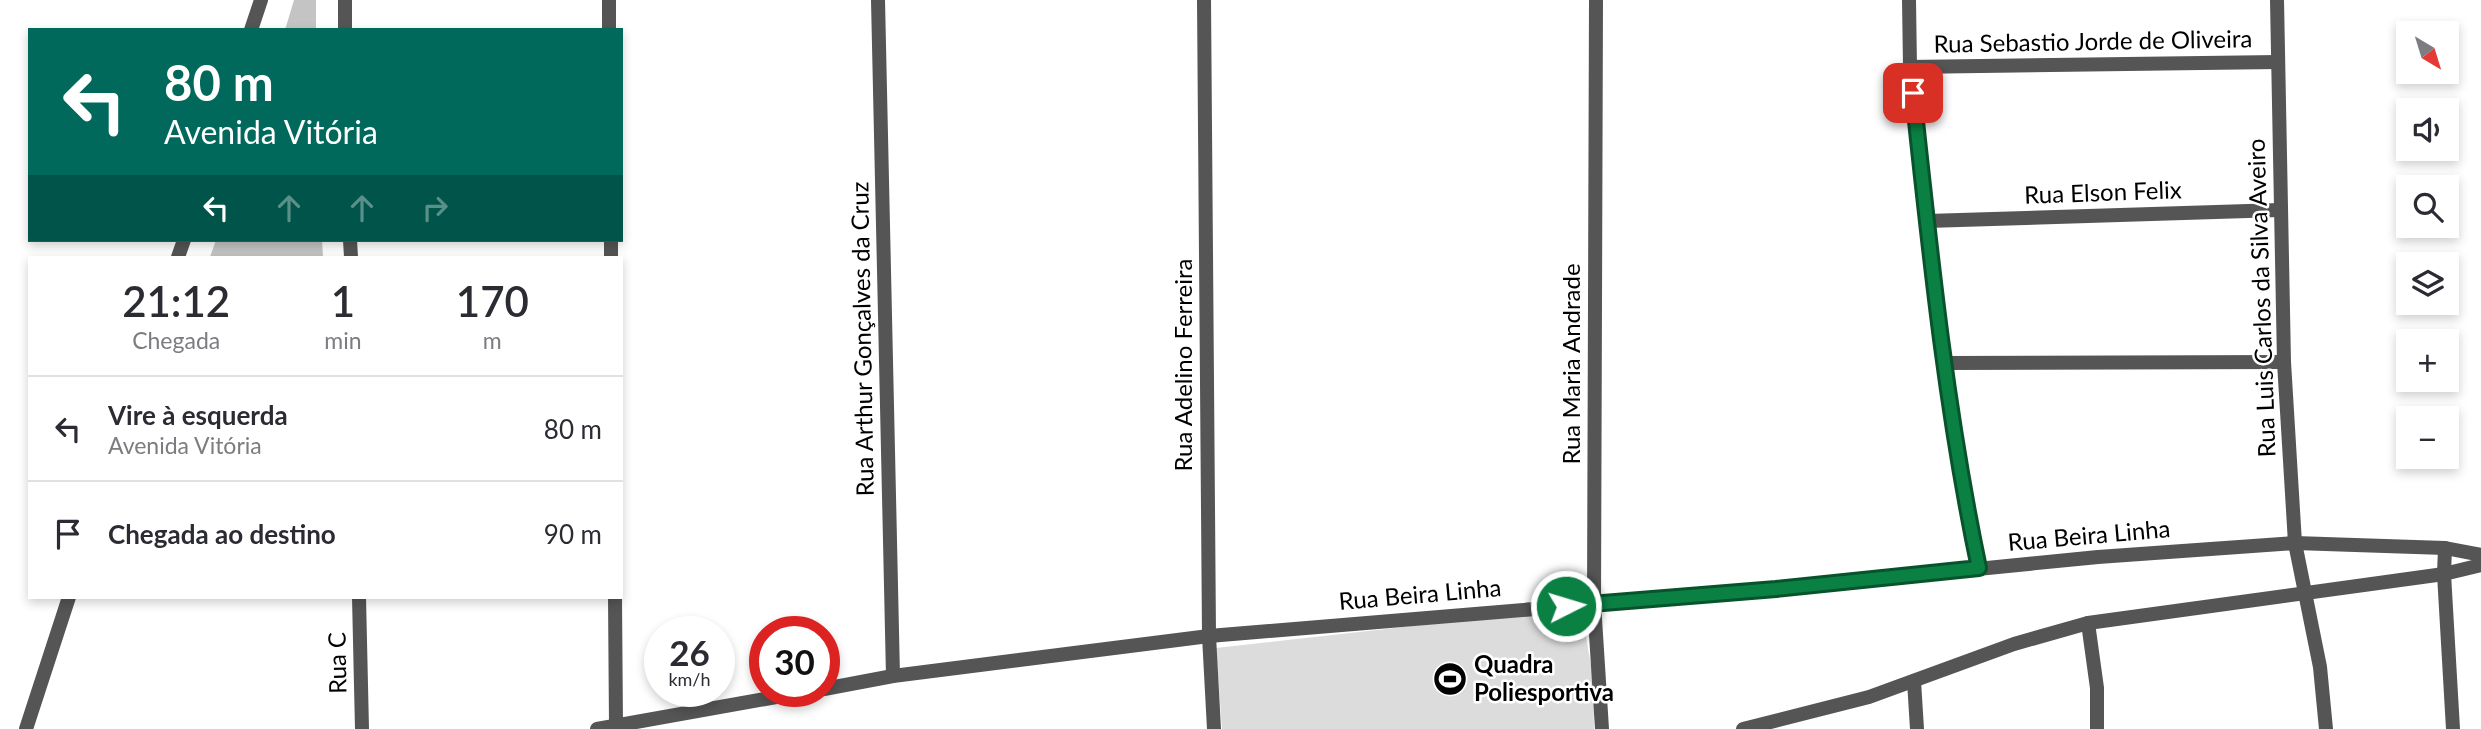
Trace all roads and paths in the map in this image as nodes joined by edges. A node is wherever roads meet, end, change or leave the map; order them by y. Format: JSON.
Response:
{"nodes":[{"id":1,"x":261,"y":0,"type":"edge"},
{"id":2,"x":345,"y":0,"type":"edge"},
{"id":3,"x":608,"y":0,"type":"edge"},
{"id":4,"x":878,"y":0,"type":"edge"},
{"id":5,"x":1204,"y":0,"type":"edge"},
{"id":6,"x":1596,"y":0,"type":"edge"},
{"id":7,"x":1909,"y":0,"type":"edge"},
{"id":8,"x":2277,"y":0,"type":"edge"},
{"id":9,"x":252,"y":28,"type":"edge"},
{"id":10,"x":345,"y":28,"type":"edge"},
{"id":11,"x":609,"y":28,"type":"edge"},
{"id":12,"x":2278,"y":62,"type":"junction"},
{"id":13,"x":1910,"y":67,"type":"junction"},
{"id":14,"x":2280,"y":210,"type":"junction"},
{"id":15,"x":1927,"y":221,"type":"junction"},
{"id":16,"x":2284,"y":362,"type":"junction"},
{"id":17,"x":1944,"y":363,"type":"junction"},
{"id":18,"x":2295,"y":543,"type":"junction"},
{"id":19,"x":2445,"y":548,"type":"junction"},
{"id":20,"x":2481,"y":555,"type":"edge"},
{"id":21,"x":2481,"y":565,"type":"edge"},
{"id":22,"x":1979,"y":568,"type":"junction"},
{"id":23,"x":2444,"y":574,"type":"junction"},
{"id":24,"x":2304,"y":594,"type":"junction"},
{"id":25,"x":68,"y":599,"type":"edge"},
{"id":26,"x":359,"y":599,"type":"edge"},
{"id":27,"x":615,"y":599,"type":"edge"},
{"id":28,"x":1594,"y":603,"type":"junction"},
{"id":29,"x":2088,"y":623,"type":"junction"},
{"id":30,"x":1209,"y":636,"type":"junction"},
{"id":31,"x":893,"y":676,"type":"junction"},
{"id":32,"x":1914,"y":681,"type":"junction"},
{"id":33,"x":840,"y":686,"type":"edge"},
{"id":34,"x":749,"y":702,"type":"edge"},
{"id":35,"x":616,"y":726,"type":"junction"},
{"id":36,"x":26,"y":729,"type":"edge"},
{"id":37,"x":362,"y":729,"type":"edge"},
{"id":38,"x":597,"y":729,"type":"edge"},
{"id":39,"x":1214,"y":729,"type":"edge"},
{"id":40,"x":1602,"y":729,"type":"edge"},
{"id":41,"x":1743,"y":729,"type":"edge"},
{"id":42,"x":1917,"y":729,"type":"edge"},
{"id":43,"x":2097,"y":729,"type":"edge"},
{"id":44,"x":2326,"y":729,"type":"edge"},
{"id":45,"x":2453,"y":729,"type":"edge"}],
"edges":[{"from":1,"to":9,"type":"street"},
{"from":2,"to":10,"type":"street"},
{"from":3,"to":11,"type":"street"},
{"from":4,"to":31,"type":"street","name":"Rua Arthur Gonçalves da Cruz"},
{"from":5,"to":30,"type":"street","name":"Rua Adelino Ferreira"},
{"from":6,"to":28,"type":"street","name":"Rua Maria Andrade"},
{"from":7,"to":13,"type":"street"},
{"from":8,"to":12,"type":"street","name":"Rua Luis Carlos da Silva Aveiro"},
{"from":12,"to":13,"type":"street","name":"Rua Sebastio Jorde de Oliveira"},
{"from":12,"to":14,"type":"street","name":"Rua Luis Carlos da Silva Aveiro"},
{"from":13,"to":15,"type":"street"},
{"from":14,"to":15,"type":"street","name":"Rua Elson Felix"},
{"from":14,"to":16,"type":"street","name":"Rua Luis Carlos da Silva Aveiro"},
{"from":15,"to":17,"type":"street"},
{"from":16,"to":17,"type":"street"},
{"from":16,"to":18,"type":"street","name":"Rua Luis Carlos da Silva Aveiro"},
{"from":17,"to":22,"type":"street"},
{"from":18,"to":19,"type":"street","name":"Rua Beira Linha"},
{"from":18,"to":22,"type":"street","name":"Rua Beira Linha"},
{"from":18,"to":24,"type":"street","name":"Rua Luis Carlos da Silva Aveiro"},
{"from":19,"to":20,"type":"street","name":"Rua Beira Linha"},
{"from":19,"to":23,"type":"street"},
{"from":21,"to":23,"type":"street"},
{"from":22,"to":28,"type":"street","name":"Rua Beira Linha"},
{"from":23,"to":24,"type":"street"},
{"from":23,"to":45,"type":"street"},
{"from":24,"to":29,"type":"street"},
{"from":24,"to":44,"type":"street","name":"Rua Luis Carlos da Silva Aveiro"},
{"from":25,"to":36,"type":"street"},
{"from":26,"to":37,"type":"street","name":"Rua C"},
{"from":27,"to":35,"type":"street"},
{"from":28,"to":30,"type":"street","name":"Rua Beira Linha"},
{"from":28,"to":40,"type":"street","name":"Rua Maria Andrade"},
{"from":29,"to":32,"type":"street"},
{"from":29,"to":43,"type":"street"},
{"from":30,"to":31,"type":"street","name":"Rua Beira Linha"},
{"from":30,"to":39,"type":"street","name":"Rua Adelino Ferreira"},
{"from":31,"to":33,"type":"street","name":"Rua Beira Linha"},
{"from":32,"to":41,"type":"street"},
{"from":32,"to":42,"type":"street"},
{"from":34,"to":35,"type":"street"},
{"from":35,"to":38,"type":"street"}]}
